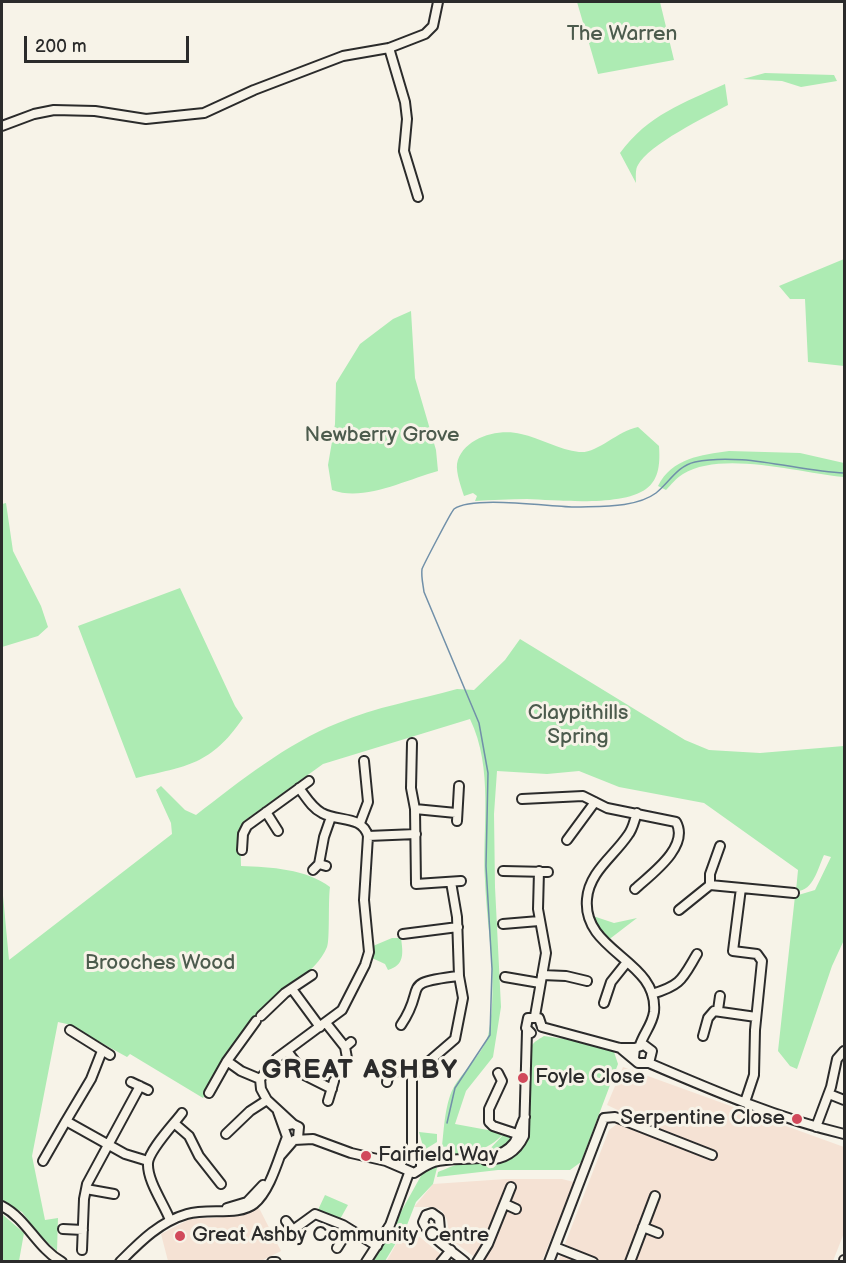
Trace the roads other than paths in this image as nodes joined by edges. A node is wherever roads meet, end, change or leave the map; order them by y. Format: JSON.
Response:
{"nodes":[{"id":1,"x":438,"y":2,"type":"edge"},
{"id":2,"x":389,"y":48,"type":"junction"},
{"id":3,"x":2,"y":126,"type":"edge"},
{"id":4,"x":418,"y":197,"type":"dead end"},
{"id":5,"x":412,"y":743,"type":"dead end"},
{"id":6,"x":364,"y":761,"type":"dead end"},
{"id":7,"x":309,"y":781,"type":"dead end"},
{"id":8,"x":459,"y":786,"type":"dead end"},
{"id":9,"x":299,"y":788,"type":"junction"},
{"id":10,"x":522,"y":799,"type":"dead end"},
{"id":11,"x":596,"y":802,"type":"junction"},
{"id":12,"x":415,"y":809,"type":"junction"},
{"id":13,"x":266,"y":812,"type":"junction"},
{"id":14,"x":637,"y":813,"type":"junction"},
{"id":15,"x":331,"y":817,"type":"junction"},
{"id":16,"x":360,"y":823,"type":"junction"},
{"id":17,"x":278,"y":831,"type":"dead end"},
{"id":18,"x":416,"y":834,"type":"junction"},
{"id":19,"x":368,"y":836,"type":"junction"},
{"id":20,"x":567,"y":840,"type":"dead end"},
{"id":21,"x":720,"y":846,"type":"dead end"},
{"id":22,"x":242,"y":850,"type":"dead end"},
{"id":23,"x":320,"y":867,"type":"dead end"},
{"id":24,"x":503,"y":871,"type":"dead end"},
{"id":25,"x":461,"y":881,"type":"dead end"},
{"id":26,"x":451,"y":882,"type":"junction"},
{"id":27,"x":710,"y":885,"type":"junction"},
{"id":28,"x":741,"y":888,"type":"junction"},
{"id":29,"x":635,"y":889,"type":"dead end"},
{"id":30,"x":794,"y":893,"type":"dead end"},
{"id":31,"x":679,"y":910,"type":"dead end"},
{"id":32,"x":539,"y":921,"type":"junction"},
{"id":33,"x":503,"y":924,"type":"dead end"},
{"id":34,"x":458,"y":927,"type":"junction"},
{"id":35,"x":403,"y":934,"type":"dead end"},
{"id":36,"x":697,"y":954,"type":"dead end"},
{"id":37,"x":627,"y":962,"type":"junction"},
{"id":38,"x":312,"y":975,"type":"dead end"},
{"id":39,"x":459,"y":976,"type":"junction"},
{"id":40,"x":505,"y":977,"type":"dead end"},
{"id":41,"x":541,"y":979,"type":"junction"},
{"id":42,"x":587,"y":981,"type":"dead end"},
{"id":43,"x":292,"y":988,"type":"junction"},
{"id":44,"x":652,"y":994,"type":"junction"},
{"id":45,"x":720,"y":996,"type":"dead end"},
{"id":46,"x":604,"y":1003,"type":"dead end"},
{"id":47,"x":718,"y":1010,"type":"junction"},
{"id":48,"x":535,"y":1016,"type":"junction"},
{"id":49,"x":756,"y":1017,"type":"junction"},
{"id":50,"x":323,"y":1025,"type":"junction"},
{"id":51,"x":401,"y":1025,"type":"dead end"},
{"id":52,"x":542,"y":1027,"type":"junction"},
{"id":53,"x":70,"y":1030,"type":"dead end"},
{"id":54,"x":530,"y":1032,"type":"junction"},
{"id":55,"x":703,"y":1036,"type":"dead end"},
{"id":56,"x":621,"y":1048,"type":"junction"},
{"id":57,"x":644,"y":1048,"type":"junction"},
{"id":58,"x":102,"y":1051,"type":"junction"},
{"id":59,"x":287,"y":1051,"type":"junction"},
{"id":60,"x":844,"y":1051,"type":"edge"},
{"id":61,"x":110,"y":1055,"type":"dead end"},
{"id":62,"x":347,"y":1058,"type":"dead end"},
{"id":63,"x":634,"y":1058,"type":"junction"},
{"id":64,"x":227,"y":1061,"type":"junction"},
{"id":65,"x":649,"y":1063,"type":"junction"},
{"id":66,"x":664,"y":1068,"type":"junction"},
{"id":67,"x":498,"y":1073,"type":"dead end"},
{"id":68,"x":412,"y":1076,"type":"junction"},
{"id":69,"x":260,"y":1079,"type":"junction"},
{"id":70,"x":131,"y":1082,"type":"dead end"},
{"id":71,"x":387,"y":1082,"type":"dead end"},
{"id":72,"x":209,"y":1093,"type":"dead end"},
{"id":73,"x":829,"y":1095,"type":"junction"},
{"id":74,"x":267,"y":1100,"type":"junction"},
{"id":75,"x":844,"y":1100,"type":"edge"},
{"id":76,"x":328,"y":1101,"type":"dead end"},
{"id":77,"x":745,"y":1102,"type":"junction"},
{"id":78,"x":182,"y":1113,"type":"dead end"},
{"id":79,"x":66,"y":1121,"type":"junction"},
{"id":80,"x":174,"y":1123,"type":"junction"},
{"id":81,"x":816,"y":1127,"type":"junction"},
{"id":82,"x":293,"y":1133,"type":"junction"},
{"id":83,"x":226,"y":1134,"type":"dead end"},
{"id":84,"x":844,"y":1134,"type":"edge"},
{"id":85,"x":521,"y":1135,"type":"junction"},
{"id":86,"x":108,"y":1144,"type":"junction"},
{"id":87,"x":416,"y":1153,"type":"junction"},
{"id":88,"x":712,"y":1155,"type":"dead end"},
{"id":89,"x":402,"y":1157,"type":"junction"},
{"id":90,"x":43,"y":1161,"type":"dead end"},
{"id":91,"x":148,"y":1161,"type":"junction"},
{"id":92,"x":386,"y":1161,"type":"junction"},
{"id":93,"x":435,"y":1161,"type":"junction"},
{"id":94,"x":401,"y":1166,"type":"junction"},
{"id":95,"x":421,"y":1166,"type":"junction"},
{"id":96,"x":409,"y":1173,"type":"junction"},
{"id":97,"x":221,"y":1184,"type":"dead end"},
{"id":98,"x":511,"y":1187,"type":"dead end"},
{"id":99,"x":86,"y":1189,"type":"junction"},
{"id":100,"x":114,"y":1194,"type":"dead end"},
{"id":101,"x":655,"y":1196,"type":"dead end"},
{"id":102,"x":505,"y":1204,"type":"junction"},
{"id":103,"x":2,"y":1206,"type":"edge"},
{"id":104,"x":516,"y":1209,"type":"dead end"},
{"id":105,"x":170,"y":1220,"type":"junction"},
{"id":106,"x":286,"y":1221,"type":"dead end"},
{"id":107,"x":643,"y":1227,"type":"junction"},
{"id":108,"x":63,"y":1229,"type":"dead end"},
{"id":109,"x":349,"y":1229,"type":"junction"},
{"id":110,"x":82,"y":1230,"type":"junction"},
{"id":111,"x":658,"y":1233,"type":"dead end"},
{"id":112,"x":441,"y":1241,"type":"dead end"},
{"id":113,"x":377,"y":1246,"type":"junction"},
{"id":114,"x":555,"y":1247,"type":"junction"},
{"id":115,"x":337,"y":1248,"type":"dead end"},
{"id":116,"x":82,"y":1250,"type":"dead end"},
{"id":117,"x":450,"y":1250,"type":"junction"},
{"id":118,"x":125,"y":1260,"type":"edge"},
{"id":119,"x":62,"y":1262,"type":"edge"},
{"id":120,"x":272,"y":1262,"type":"edge"},
{"id":121,"x":276,"y":1262,"type":"edge"},
{"id":122,"x":366,"y":1262,"type":"edge"},
{"id":123,"x":441,"y":1262,"type":"edge"},
{"id":124,"x":465,"y":1262,"type":"edge"},
{"id":125,"x":477,"y":1262,"type":"edge"},
{"id":126,"x":549,"y":1262,"type":"edge"},
{"id":127,"x":593,"y":1262,"type":"edge"},
{"id":128,"x":630,"y":1262,"type":"edge"}],
"edges":[{"from":1,"to":2,"type":"street"},
{"from":2,"to":3,"type":"street"},
{"from":2,"to":4,"type":"street"},
{"from":5,"to":12,"type":"street"},
{"from":6,"to":16,"type":"street"},
{"from":7,"to":9,"type":"street"},
{"from":8,"to":12,"type":"street"},
{"from":9,"to":13,"type":"street"},
{"from":9,"to":15,"type":"street"},
{"from":10,"to":11,"type":"street"},
{"from":11,"to":14,"type":"street"},
{"from":11,"to":20,"type":"street"},
{"from":12,"to":18,"type":"street"},
{"from":13,"to":17,"type":"street"},
{"from":13,"to":22,"type":"street"},
{"from":14,"to":29,"type":"street"},
{"from":14,"to":37,"type":"street"},
{"from":15,"to":16,"type":"street"},
{"from":15,"to":23,"type":"street"},
{"from":16,"to":19,"type":"street"},
{"from":18,"to":19,"type":"street"},
{"from":18,"to":26,"type":"street"},
{"from":19,"to":50,"type":"street"},
{"from":21,"to":27,"type":"street"},
{"from":24,"to":32,"type":"street"},
{"from":25,"to":26,"type":"street"},
{"from":26,"to":34,"type":"street"},
{"from":27,"to":28,"type":"street"},
{"from":27,"to":31,"type":"street"},
{"from":28,"to":30,"type":"street"},
{"from":28,"to":49,"type":"street"},
{"from":32,"to":33,"type":"street"},
{"from":32,"to":41,"type":"street"},
{"from":34,"to":35,"type":"street"},
{"from":34,"to":39,"type":"street"},
{"from":36,"to":44,"type":"street"},
{"from":37,"to":44,"type":"street"},
{"from":37,"to":46,"type":"street"},
{"from":38,"to":43,"type":"street"},
{"from":39,"to":51,"type":"street"},
{"from":39,"to":68,"type":"street"},
{"from":40,"to":41,"type":"street"},
{"from":41,"to":42,"type":"street"},
{"from":41,"to":48,"type":"street"},
{"from":43,"to":50,"type":"street"},
{"from":43,"to":64,"type":"street"},
{"from":44,"to":57,"type":"street"},
{"from":45,"to":47,"type":"street"},
{"from":47,"to":49,"type":"street"},
{"from":47,"to":55,"type":"street"},
{"from":48,"to":52,"type":"street"},
{"from":48,"to":54,"type":"street"},
{"from":49,"to":77,"type":"street"},
{"from":50,"to":59,"type":"street"},
{"from":50,"to":62,"type":"street"},
{"from":52,"to":54,"type":"street"},
{"from":52,"to":56,"type":"street"},
{"from":53,"to":58,"type":"street"},
{"from":54,"to":85,"type":"street"},
{"from":56,"to":57,"type":"street"},
{"from":56,"to":63,"type":"street"},
{"from":57,"to":63,"type":"street"},
{"from":57,"to":65,"type":"street"},
{"from":57,"to":66,"type":"street"},
{"from":58,"to":61,"type":"street"},
{"from":58,"to":79,"type":"street"},
{"from":59,"to":69,"type":"street"},
{"from":59,"to":76,"type":"street"},
{"from":60,"to":73,"type":"street"},
{"from":63,"to":65,"type":"street"},
{"from":64,"to":69,"type":"street"},
{"from":64,"to":72,"type":"street"},
{"from":65,"to":66,"type":"street"},
{"from":66,"to":77,"type":"street"},
{"from":67,"to":85,"type":"street"},
{"from":68,"to":71,"type":"street"},
{"from":68,"to":87,"type":"street"},
{"from":69,"to":74,"type":"street"},
{"from":70,"to":86,"type":"street"},
{"from":73,"to":75,"type":"street"},
{"from":73,"to":81,"type":"street"},
{"from":74,"to":82,"type":"street"},
{"from":74,"to":83,"type":"street"},
{"from":77,"to":81,"type":"street"},
{"from":78,"to":80,"type":"street"},
{"from":79,"to":86,"type":"street"},
{"from":79,"to":90,"type":"street"},
{"from":80,"to":91,"type":"street"},
{"from":80,"to":97,"type":"street"},
{"from":81,"to":84,"type":"street"},
{"from":82,"to":92,"type":"street"},
{"from":82,"to":105,"type":"street"},
{"from":85,"to":93,"type":"street"},
{"from":86,"to":91,"type":"street"},
{"from":86,"to":99,"type":"street"},
{"from":87,"to":89,"type":"street"},
{"from":87,"to":93,"type":"street"},
{"from":87,"to":95,"type":"street"},
{"from":88,"to":114,"type":"street"},
{"from":89,"to":92,"type":"street"},
{"from":89,"to":94,"type":"street"},
{"from":91,"to":105,"type":"street"},
{"from":92,"to":94,"type":"street"},
{"from":93,"to":95,"type":"street"},
{"from":94,"to":96,"type":"street"},
{"from":95,"to":96,"type":"street"},
{"from":96,"to":113,"type":"street"},
{"from":98,"to":102,"type":"street"},
{"from":99,"to":100,"type":"street"},
{"from":99,"to":110,"type":"street"},
{"from":101,"to":107,"type":"street"},
{"from":102,"to":104,"type":"street"},
{"from":102,"to":125,"type":"street"},
{"from":103,"to":119,"type":"street"},
{"from":105,"to":118,"type":"street"},
{"from":106,"to":109,"type":"street"},
{"from":107,"to":111,"type":"street"},
{"from":107,"to":128,"type":"street"},
{"from":108,"to":110,"type":"street"},
{"from":109,"to":113,"type":"street"},
{"from":109,"to":115,"type":"street"},
{"from":110,"to":116,"type":"street"},
{"from":112,"to":117,"type":"street"},
{"from":113,"to":122,"type":"street"},
{"from":114,"to":126,"type":"street"},
{"from":114,"to":127,"type":"street"},
{"from":117,"to":123,"type":"street"},
{"from":117,"to":124,"type":"street"},
{"from":120,"to":121,"type":"street"}]}
